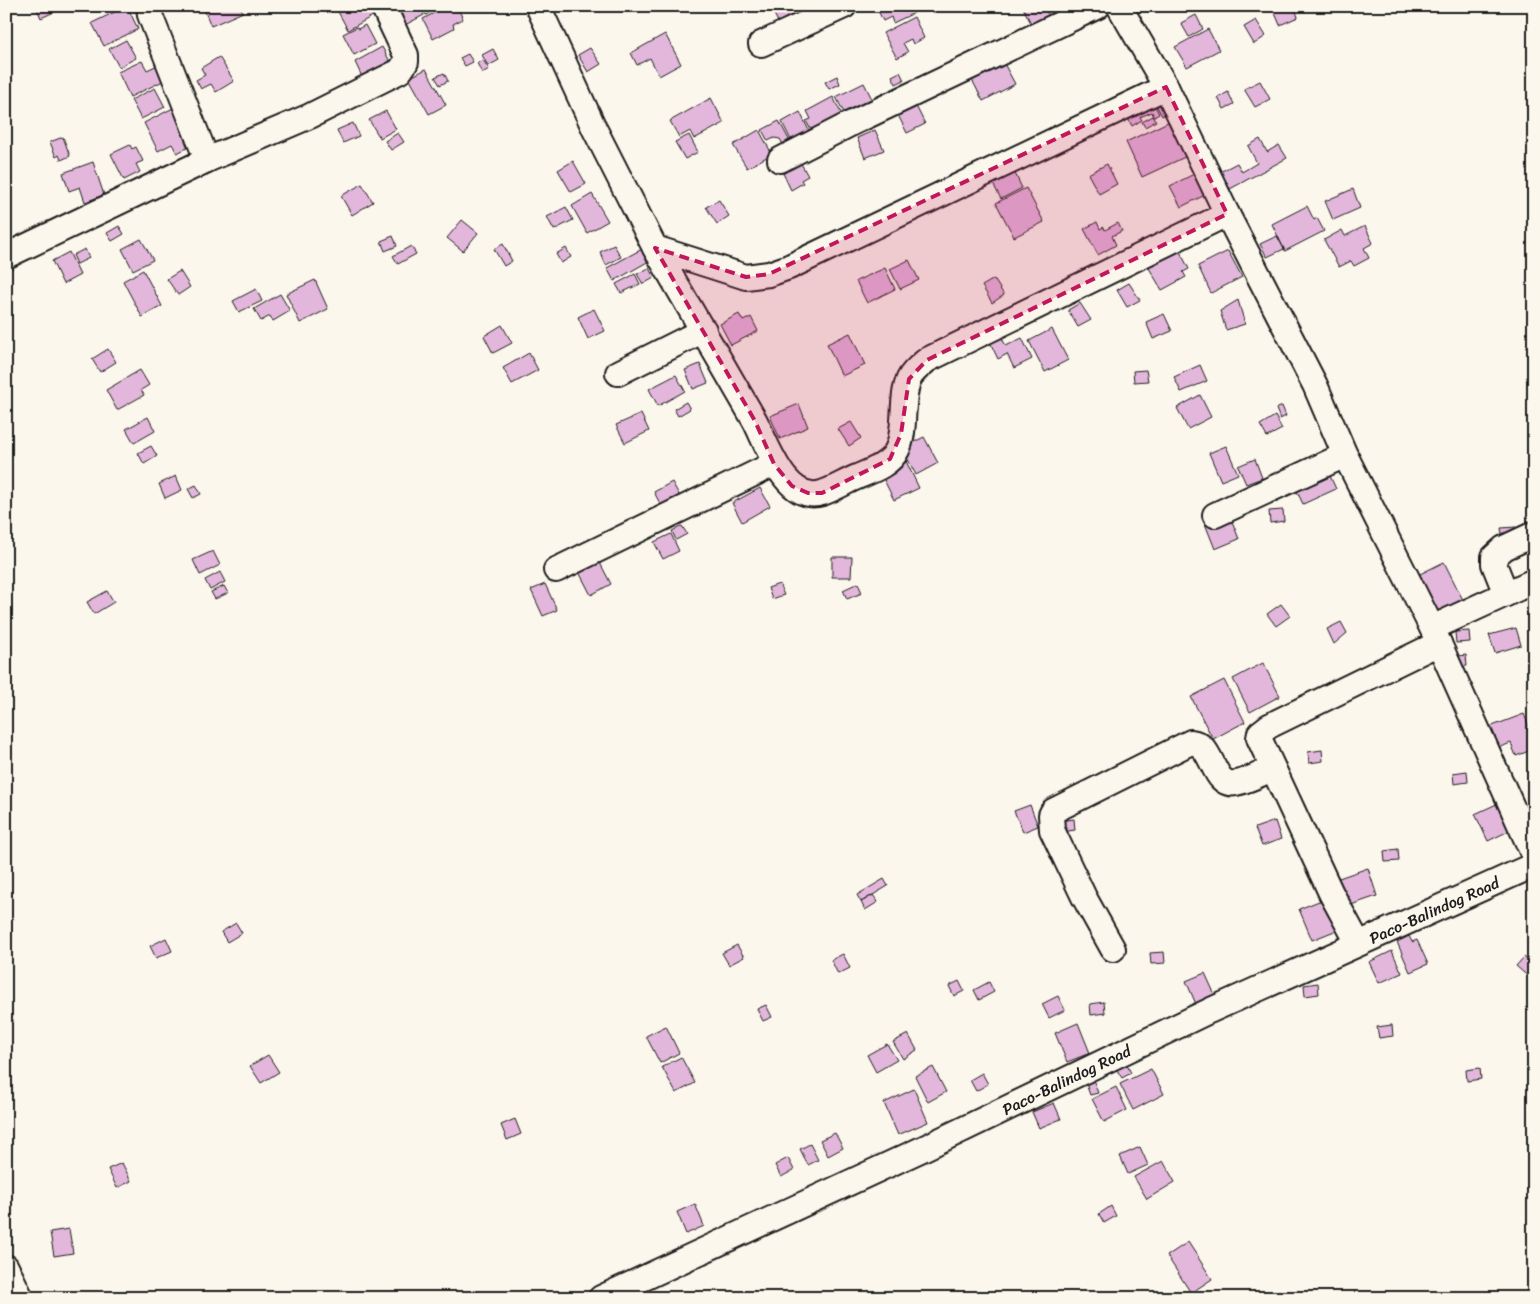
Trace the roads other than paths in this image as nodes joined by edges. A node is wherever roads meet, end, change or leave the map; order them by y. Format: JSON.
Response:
{"nodes":[{"id":1,"x":148,"y":6,"type":"edge"},
{"id":2,"x":383,"y":6,"type":"edge"},
{"id":3,"x":538,"y":6,"type":"edge"},
{"id":4,"x":844,"y":6,"type":"edge"},
{"id":5,"x":1098,"y":6,"type":"edge"},
{"id":6,"x":1119,"y":6,"type":"edge"},
{"id":7,"x":761,"y":44,"type":"dead end"},
{"id":8,"x":1166,"y":87,"type":"junction"},
{"id":9,"x":208,"y":160,"type":"junction"},
{"id":10,"x":780,"y":160,"type":"dead end"},
{"id":11,"x":1227,"y":214,"type":"junction"},
{"id":12,"x":655,"y":248,"type":"junction"},
{"id":13,"x":6,"y":256,"type":"edge"},
{"id":14,"x":704,"y":330,"type":"junction"},
{"id":15,"x":618,"y":373,"type":"dead end"},
{"id":16,"x":1345,"y":455,"type":"junction"},
{"id":17,"x":774,"y":464,"type":"junction"},
{"id":18,"x":1215,"y":515,"type":"dead end"},
{"id":19,"x":1534,"y":534,"type":"edge"},
{"id":20,"x":556,"y":570,"type":"dead end"},
{"id":21,"x":1534,"y":581,"type":"edge"},
{"id":22,"x":1506,"y":594,"type":"junction"},
{"id":23,"x":1435,"y":636,"type":"junction"},
{"id":24,"x":1273,"y":769,"type":"junction"},
{"id":25,"x":1534,"y":856,"type":"edge"},
{"id":26,"x":1534,"y":865,"type":"edge"},
{"id":27,"x":1358,"y":943,"type":"junction"},
{"id":28,"x":1113,"y":949,"type":"dead end"},
{"id":29,"x":6,"y":1267,"type":"edge"},
{"id":30,"x":21,"y":1298,"type":"edge"},
{"id":31,"x":601,"y":1298,"type":"edge"}],
"edges":[{"from":1,"to":9,"type":"street"},
{"from":2,"to":9,"type":"street"},
{"from":3,"to":12,"type":"street"},
{"from":4,"to":7,"type":"street"},
{"from":5,"to":10,"type":"street"},
{"from":6,"to":8,"type":"street"},
{"from":8,"to":11,"type":"street"},
{"from":8,"to":12,"type":"street"},
{"from":9,"to":13,"type":"street"},
{"from":11,"to":16,"type":"street"},
{"from":11,"to":17,"type":"street"},
{"from":12,"to":14,"type":"street"},
{"from":14,"to":15,"type":"street"},
{"from":14,"to":17,"type":"street"},
{"from":16,"to":18,"type":"street"},
{"from":16,"to":23,"type":"street"},
{"from":17,"to":20,"type":"street"},
{"from":19,"to":22,"type":"street"},
{"from":21,"to":22,"type":"street"},
{"from":22,"to":23,"type":"street"},
{"from":23,"to":24,"type":"street"},
{"from":23,"to":25,"type":"street"},
{"from":24,"to":27,"type":"street"},
{"from":24,"to":28,"type":"street"},
{"from":26,"to":27,"type":"street","name":"Paco-Balindog Road"},
{"from":27,"to":31,"type":"street","name":"Paco-Balindog Road"},
{"from":29,"to":30,"type":"street"}]}
